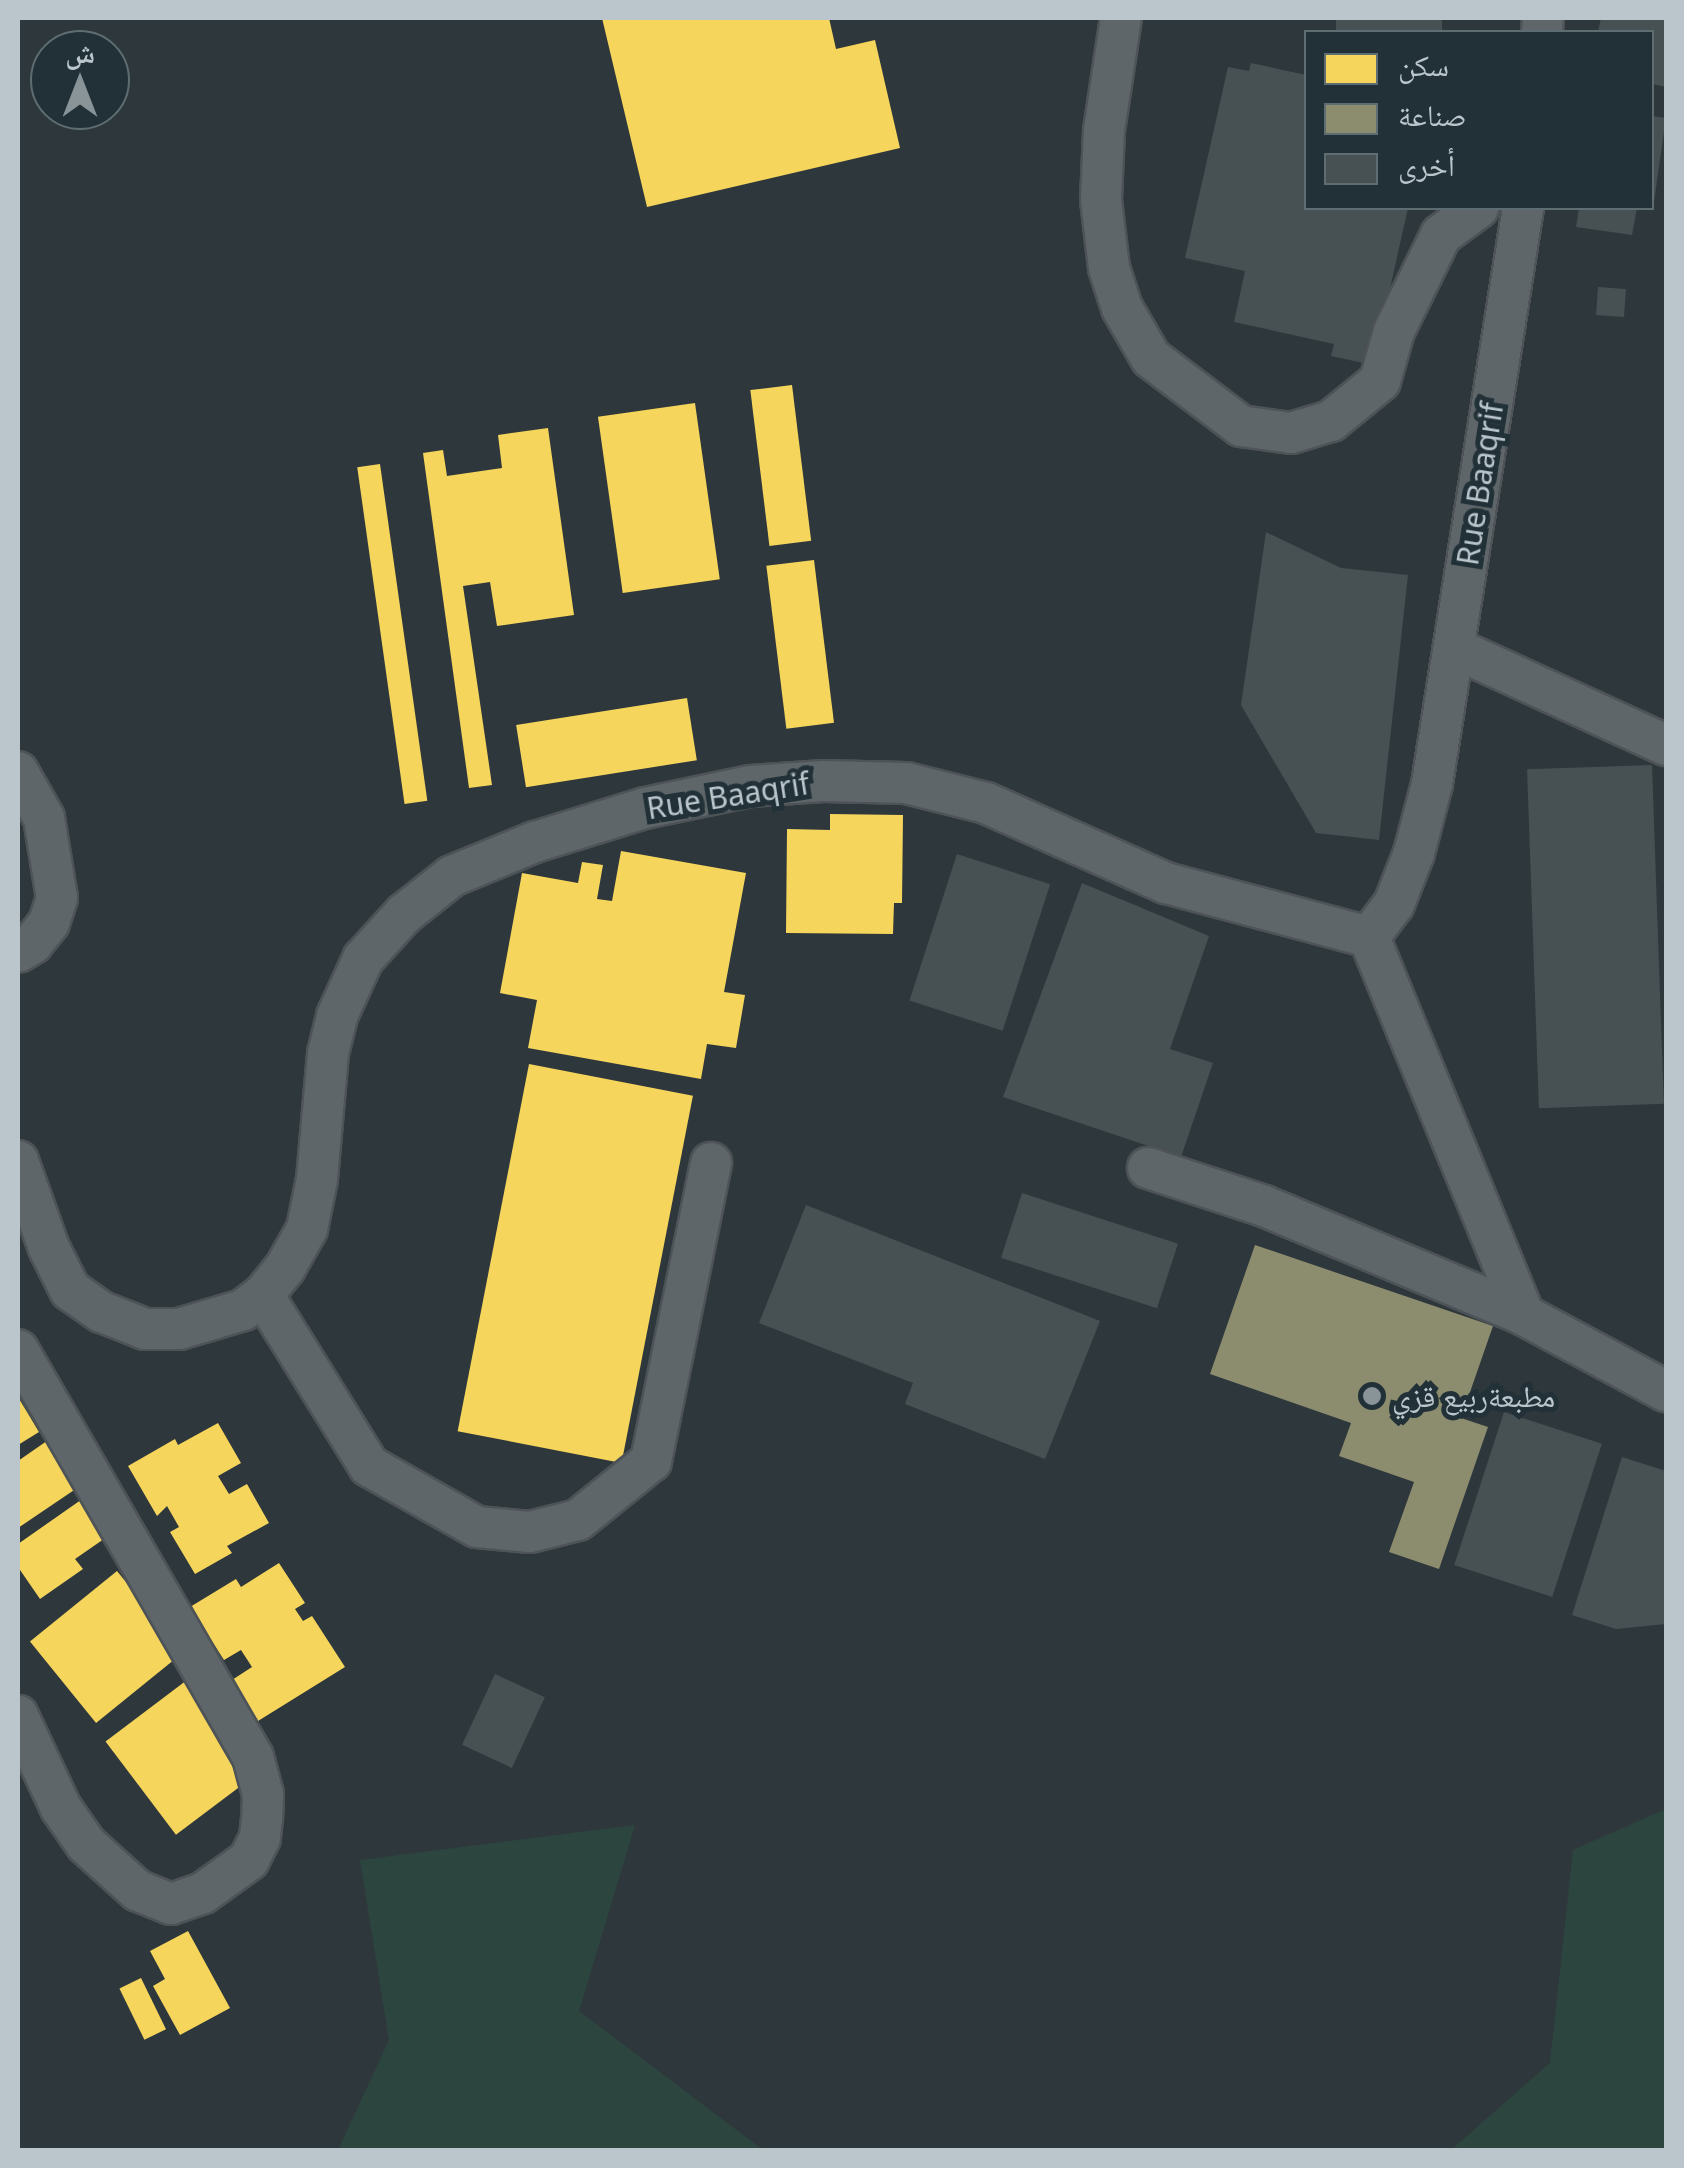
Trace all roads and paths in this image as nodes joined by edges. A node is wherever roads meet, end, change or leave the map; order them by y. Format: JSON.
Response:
{"nodes":[{"id":1,"x":1122,"y":18,"type":"edge"},
{"id":2,"x":1475,"y":210,"type":"edge"},
{"id":3,"x":1522,"y":210,"type":"edge"},
{"id":4,"x":1454,"y":648,"type":"junction"},
{"id":5,"x":1666,"y":745,"type":"edge"},
{"id":6,"x":18,"y":772,"type":"edge"},
{"id":7,"x":1369,"y":937,"type":"junction"},
{"id":8,"x":18,"y":952,"type":"edge"},
{"id":9,"x":18,"y":1161,"type":"edge"},
{"id":10,"x":710,"y":1163,"type":"dead end"},
{"id":11,"x":1148,"y":1168,"type":"dead end"},
{"id":12,"x":264,"y":1296,"type":"junction"},
{"id":13,"x":1524,"y":1315,"type":"junction"},
{"id":14,"x":18,"y":1350,"type":"edge"},
{"id":15,"x":1666,"y":1390,"type":"edge"},
{"id":16,"x":18,"y":1716,"type":"edge"}],
"edges":[{"from":1,"to":2,"type":"street"},
{"from":3,"to":4,"type":"street","name":"Rue Baaqrif"},
{"from":4,"to":5,"type":"street"},
{"from":4,"to":7,"type":"street","name":"Rue Baaqrif"},
{"from":6,"to":8,"type":"street"},
{"from":7,"to":12,"type":"street","name":"Rue Baaqrif"},
{"from":7,"to":13,"type":"street"},
{"from":9,"to":12,"type":"street","name":"Rue Baaqrif"},
{"from":10,"to":12,"type":"street"},
{"from":11,"to":13,"type":"street"},
{"from":13,"to":15,"type":"street"},
{"from":14,"to":16,"type":"street"}]}
